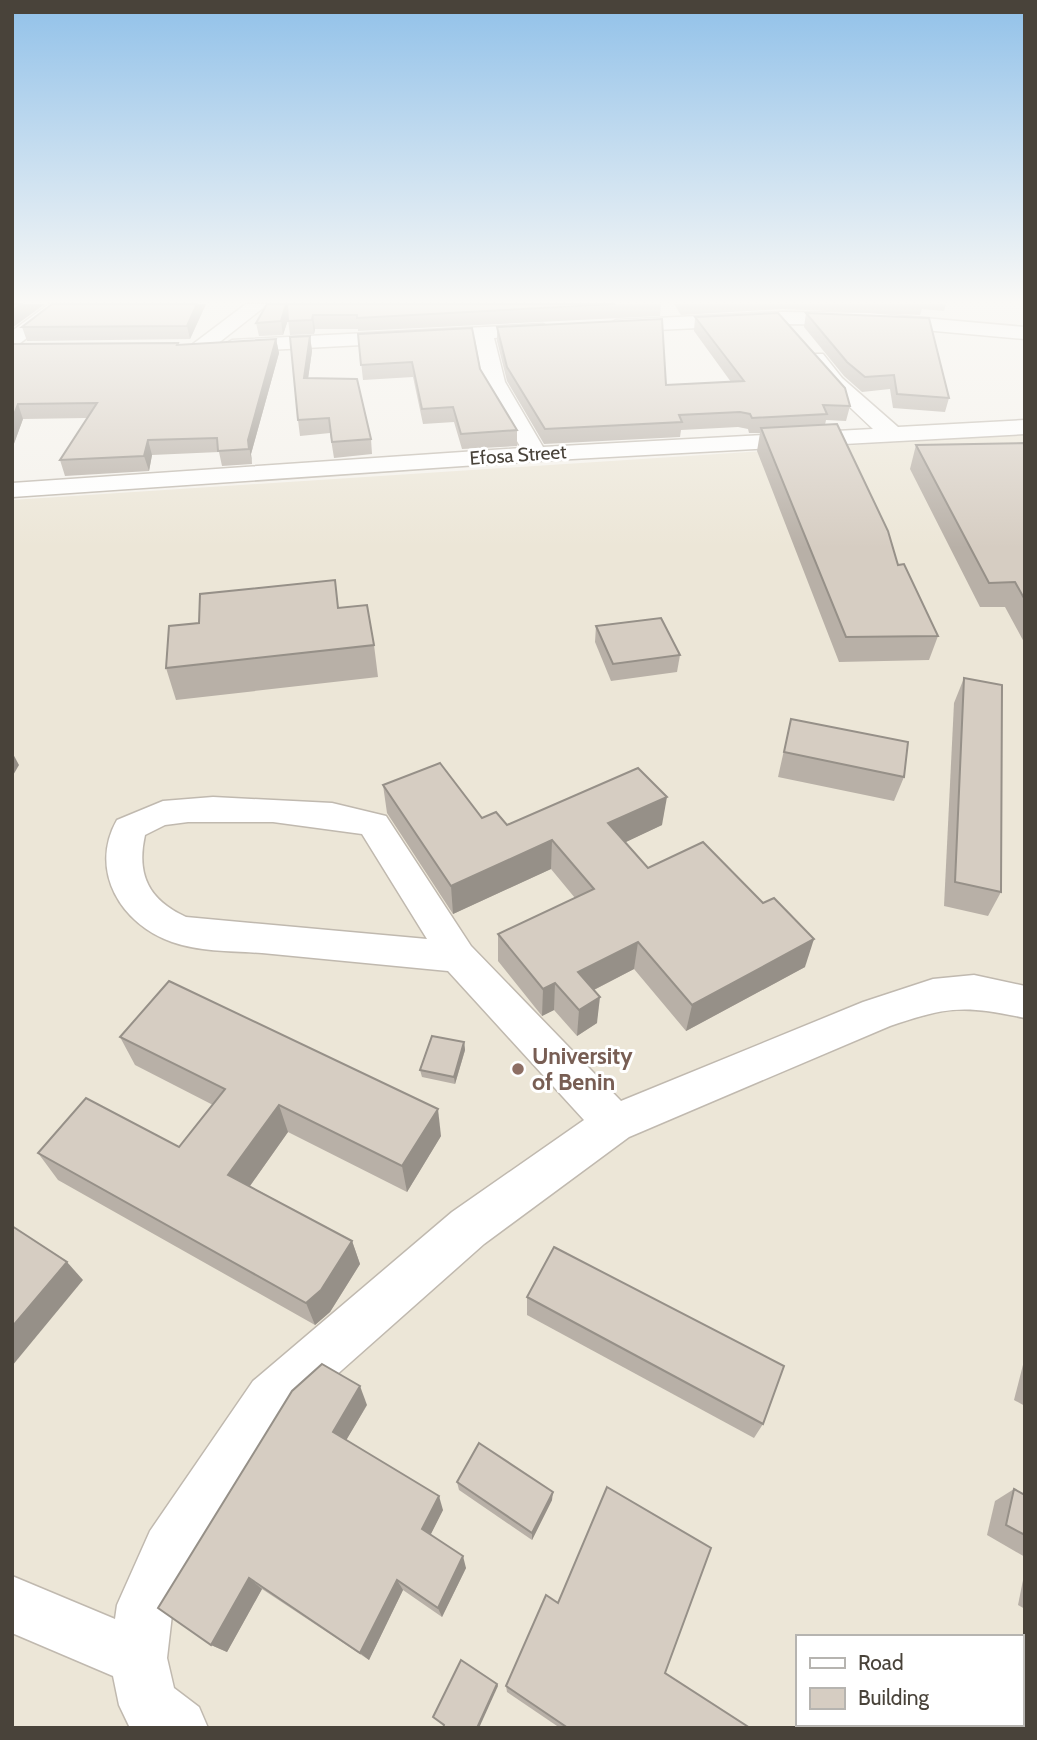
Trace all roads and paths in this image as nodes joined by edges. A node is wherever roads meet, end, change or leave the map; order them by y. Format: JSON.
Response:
{"nodes":[{"id":1,"x":496,"y":385,"type":"edge"},
{"id":2,"x":839,"y":385,"type":"edge"},
{"id":3,"x":1025,"y":427,"type":"edge"},
{"id":4,"x":892,"y":434,"type":"junction"},
{"id":5,"x":536,"y":454,"type":"junction"},
{"id":6,"x":12,"y":491,"type":"edge"},
{"id":7,"x":458,"y":957,"type":"junction"},
{"id":8,"x":1025,"y":1002,"type":"edge"},
{"id":9,"x":614,"y":1123,"type":"junction"},
{"id":10,"x":12,"y":1604,"type":"edge"},
{"id":11,"x":138,"y":1658,"type":"junction"},
{"id":12,"x":178,"y":1728,"type":"edge"}],
"edges":[{"from":1,"to":5,"type":"street"},
{"from":2,"to":4,"type":"street"},
{"from":3,"to":4,"type":"street","name":"Efosa Street"},
{"from":4,"to":5,"type":"street","name":"Efosa Street"},
{"from":5,"to":6,"type":"street","name":"Efosa Street"},
{"from":7,"to":7,"type":"street"},
{"from":7,"to":9,"type":"street"},
{"from":8,"to":9,"type":"street"},
{"from":9,"to":11,"type":"street"},
{"from":10,"to":11,"type":"street"},
{"from":11,"to":12,"type":"street"}]}
